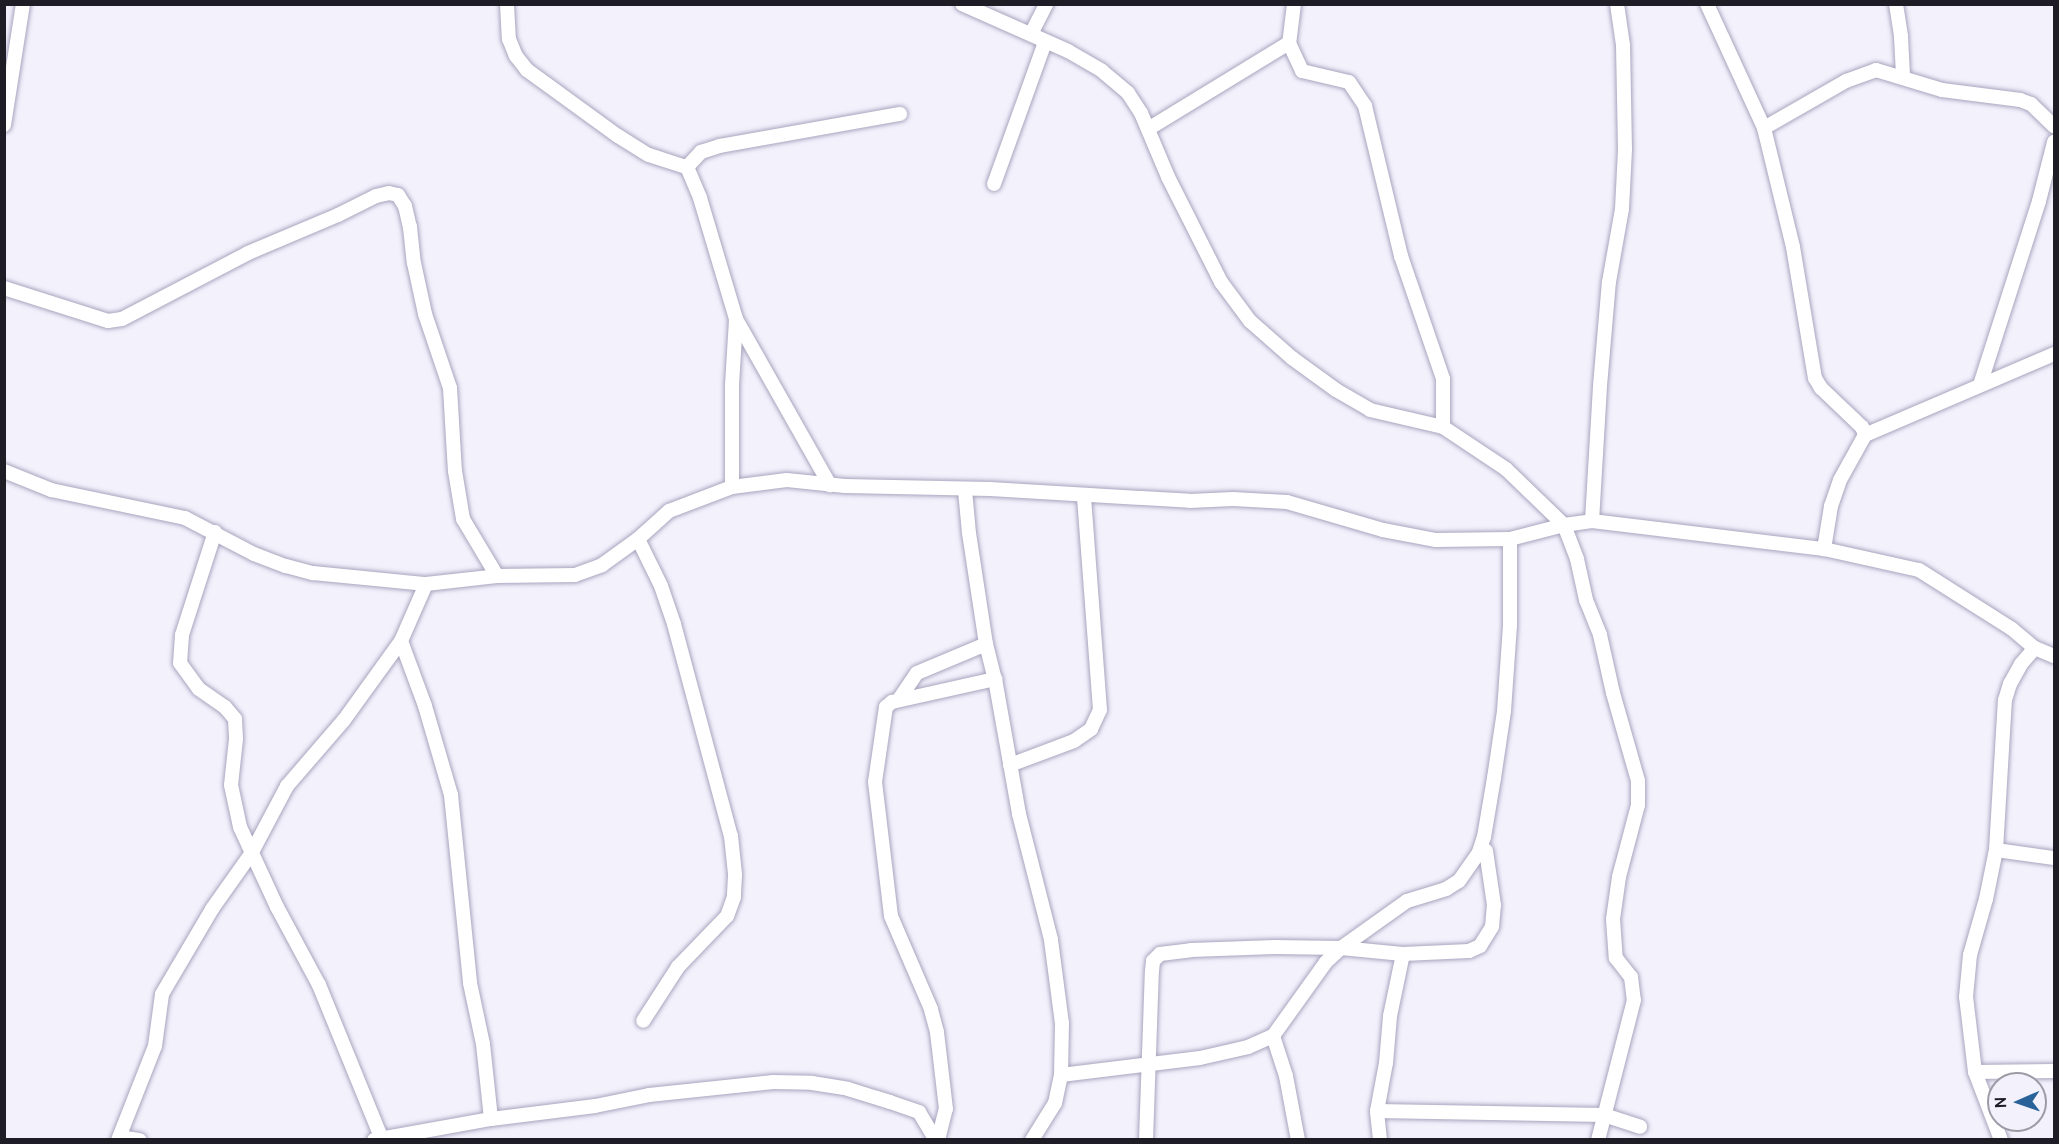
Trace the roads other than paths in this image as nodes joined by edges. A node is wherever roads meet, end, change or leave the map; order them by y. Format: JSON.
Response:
{"nodes":[{"id":1,"x":23,"y":4,"type":"edge"},
{"id":2,"x":507,"y":4,"type":"edge"},
{"id":3,"x":962,"y":4,"type":"edge"},
{"id":4,"x":1046,"y":4,"type":"edge"},
{"id":5,"x":1294,"y":4,"type":"edge"},
{"id":6,"x":1617,"y":4,"type":"edge"},
{"id":7,"x":1707,"y":4,"type":"edge"},
{"id":8,"x":1896,"y":4,"type":"edge"},
{"id":9,"x":1031,"y":34,"type":"junction"},
{"id":10,"x":1046,"y":42,"type":"junction"},
{"id":11,"x":1289,"y":43,"type":"junction"},
{"id":12,"x":1903,"y":76,"type":"junction"},
{"id":13,"x":900,"y":114,"type":"dead end"},
{"id":14,"x":4,"y":125,"type":"edge"},
{"id":15,"x":2055,"y":126,"type":"edge"},
{"id":16,"x":1764,"y":128,"type":"junction"},
{"id":17,"x":1148,"y":129,"type":"junction"},
{"id":18,"x":2055,"y":142,"type":"edge"},
{"id":19,"x":687,"y":167,"type":"junction"},
{"id":20,"x":994,"y":184,"type":"dead end"},
{"id":21,"x":4,"y":288,"type":"edge"},
{"id":22,"x":736,"y":319,"type":"junction"},
{"id":23,"x":2055,"y":354,"type":"edge"},
{"id":24,"x":1980,"y":385,"type":"junction"},
{"id":25,"x":1443,"y":427,"type":"junction"},
{"id":26,"x":1865,"y":435,"type":"junction"},
{"id":27,"x":4,"y":471,"type":"edge"},
{"id":28,"x":830,"y":485,"type":"junction"},
{"id":29,"x":732,"y":487,"type":"junction"},
{"id":30,"x":966,"y":490,"type":"junction"},
{"id":31,"x":1084,"y":496,"type":"junction"},
{"id":32,"x":1592,"y":521,"type":"junction"},
{"id":33,"x":1564,"y":525,"type":"junction"},
{"id":34,"x":214,"y":532,"type":"junction"},
{"id":35,"x":638,"y":539,"type":"junction"},
{"id":36,"x":1510,"y":539,"type":"junction"},
{"id":37,"x":1824,"y":549,"type":"junction"},
{"id":38,"x":497,"y":576,"type":"junction"},
{"id":39,"x":426,"y":584,"type":"junction"},
{"id":40,"x":400,"y":640,"type":"junction"},
{"id":41,"x":986,"y":644,"type":"junction"},
{"id":42,"x":2035,"y":648,"type":"junction"},
{"id":43,"x":2055,"y":656,"type":"edge"},
{"id":44,"x":995,"y":680,"type":"junction"},
{"id":45,"x":900,"y":698,"type":"junction"},
{"id":46,"x":1010,"y":765,"type":"junction"},
{"id":47,"x":1996,"y":850,"type":"junction"},
{"id":48,"x":1486,"y":851,"type":"dead end"},
{"id":49,"x":251,"y":854,"type":"junction"},
{"id":50,"x":2055,"y":858,"type":"edge"},
{"id":51,"x":1341,"y":948,"type":"junction"},
{"id":52,"x":1403,"y":954,"type":"junction"},
{"id":53,"x":643,"y":1021,"type":"dead end"},
{"id":54,"x":1273,"y":1036,"type":"junction"},
{"id":55,"x":1150,"y":1066,"type":"junction"},
{"id":56,"x":2055,"y":1071,"type":"edge"},
{"id":57,"x":1975,"y":1072,"type":"junction"},
{"id":58,"x":1060,"y":1075,"type":"junction"},
{"id":59,"x":1377,"y":1111,"type":"junction"},
{"id":60,"x":1604,"y":1115,"type":"junction"},
{"id":61,"x":491,"y":1119,"type":"junction"},
{"id":62,"x":1640,"y":1127,"type":"dead end"},
{"id":63,"x":119,"y":1138,"type":"edge"},
{"id":64,"x":377,"y":1138,"type":"edge"},
{"id":65,"x":140,"y":1140,"type":"edge"},
{"id":66,"x":937,"y":1140,"type":"edge"},
{"id":67,"x":1032,"y":1140,"type":"edge"},
{"id":68,"x":1146,"y":1140,"type":"edge"},
{"id":69,"x":1298,"y":1140,"type":"edge"},
{"id":70,"x":1380,"y":1140,"type":"edge"},
{"id":71,"x":1598,"y":1140,"type":"edge"},
{"id":72,"x":2001,"y":1140,"type":"edge"}],
"edges":[{"from":1,"to":14,"type":"street"},
{"from":2,"to":19,"type":"street"},
{"from":3,"to":9,"type":"street"},
{"from":4,"to":9,"type":"street"},
{"from":5,"to":11,"type":"street"},
{"from":6,"to":32,"type":"street"},
{"from":7,"to":16,"type":"street"},
{"from":8,"to":12,"type":"street"},
{"from":9,"to":10,"type":"street"},
{"from":10,"to":17,"type":"street"},
{"from":10,"to":20,"type":"street"},
{"from":11,"to":17,"type":"street"},
{"from":11,"to":25,"type":"street"},
{"from":12,"to":15,"type":"street"},
{"from":12,"to":16,"type":"street"},
{"from":13,"to":19,"type":"street"},
{"from":16,"to":26,"type":"street"},
{"from":17,"to":25,"type":"street"},
{"from":18,"to":24,"type":"street"},
{"from":19,"to":22,"type":"street"},
{"from":21,"to":38,"type":"street"},
{"from":22,"to":28,"type":"street"},
{"from":22,"to":29,"type":"street"},
{"from":23,"to":24,"type":"street"},
{"from":24,"to":26,"type":"street"},
{"from":25,"to":33,"type":"street"},
{"from":26,"to":37,"type":"street"},
{"from":27,"to":34,"type":"street"},
{"from":28,"to":29,"type":"street"},
{"from":28,"to":30,"type":"street"},
{"from":29,"to":35,"type":"street"},
{"from":30,"to":31,"type":"street"},
{"from":30,"to":41,"type":"street"},
{"from":31,"to":36,"type":"street"},
{"from":31,"to":46,"type":"street"},
{"from":32,"to":33,"type":"street"},
{"from":32,"to":37,"type":"street"},
{"from":33,"to":36,"type":"street"},
{"from":33,"to":60,"type":"street"},
{"from":34,"to":39,"type":"street"},
{"from":34,"to":49,"type":"street"},
{"from":35,"to":38,"type":"street"},
{"from":35,"to":53,"type":"street"},
{"from":36,"to":51,"type":"street"},
{"from":37,"to":42,"type":"street"},
{"from":38,"to":39,"type":"street"},
{"from":39,"to":40,"type":"street"},
{"from":40,"to":49,"type":"street"},
{"from":40,"to":61,"type":"street"},
{"from":41,"to":44,"type":"street"},
{"from":41,"to":45,"type":"street"},
{"from":42,"to":43,"type":"street"},
{"from":42,"to":47,"type":"street"},
{"from":44,"to":45,"type":"street"},
{"from":44,"to":46,"type":"street"},
{"from":45,"to":66,"type":"street"},
{"from":46,"to":58,"type":"street"},
{"from":47,"to":50,"type":"street"},
{"from":47,"to":57,"type":"street"},
{"from":48,"to":52,"type":"street"},
{"from":49,"to":63,"type":"street"},
{"from":49,"to":64,"type":"street"},
{"from":51,"to":52,"type":"street"},
{"from":51,"to":54,"type":"street"},
{"from":51,"to":55,"type":"street"},
{"from":52,"to":59,"type":"street"},
{"from":54,"to":55,"type":"street"},
{"from":54,"to":69,"type":"street"},
{"from":55,"to":58,"type":"street"},
{"from":55,"to":68,"type":"street"},
{"from":56,"to":57,"type":"street"},
{"from":57,"to":72,"type":"street"},
{"from":58,"to":67,"type":"street"},
{"from":59,"to":60,"type":"street"},
{"from":59,"to":70,"type":"street"},
{"from":60,"to":62,"type":"street"},
{"from":60,"to":71,"type":"street"},
{"from":61,"to":64,"type":"street"},
{"from":61,"to":66,"type":"street"},
{"from":63,"to":65,"type":"street"}]}
